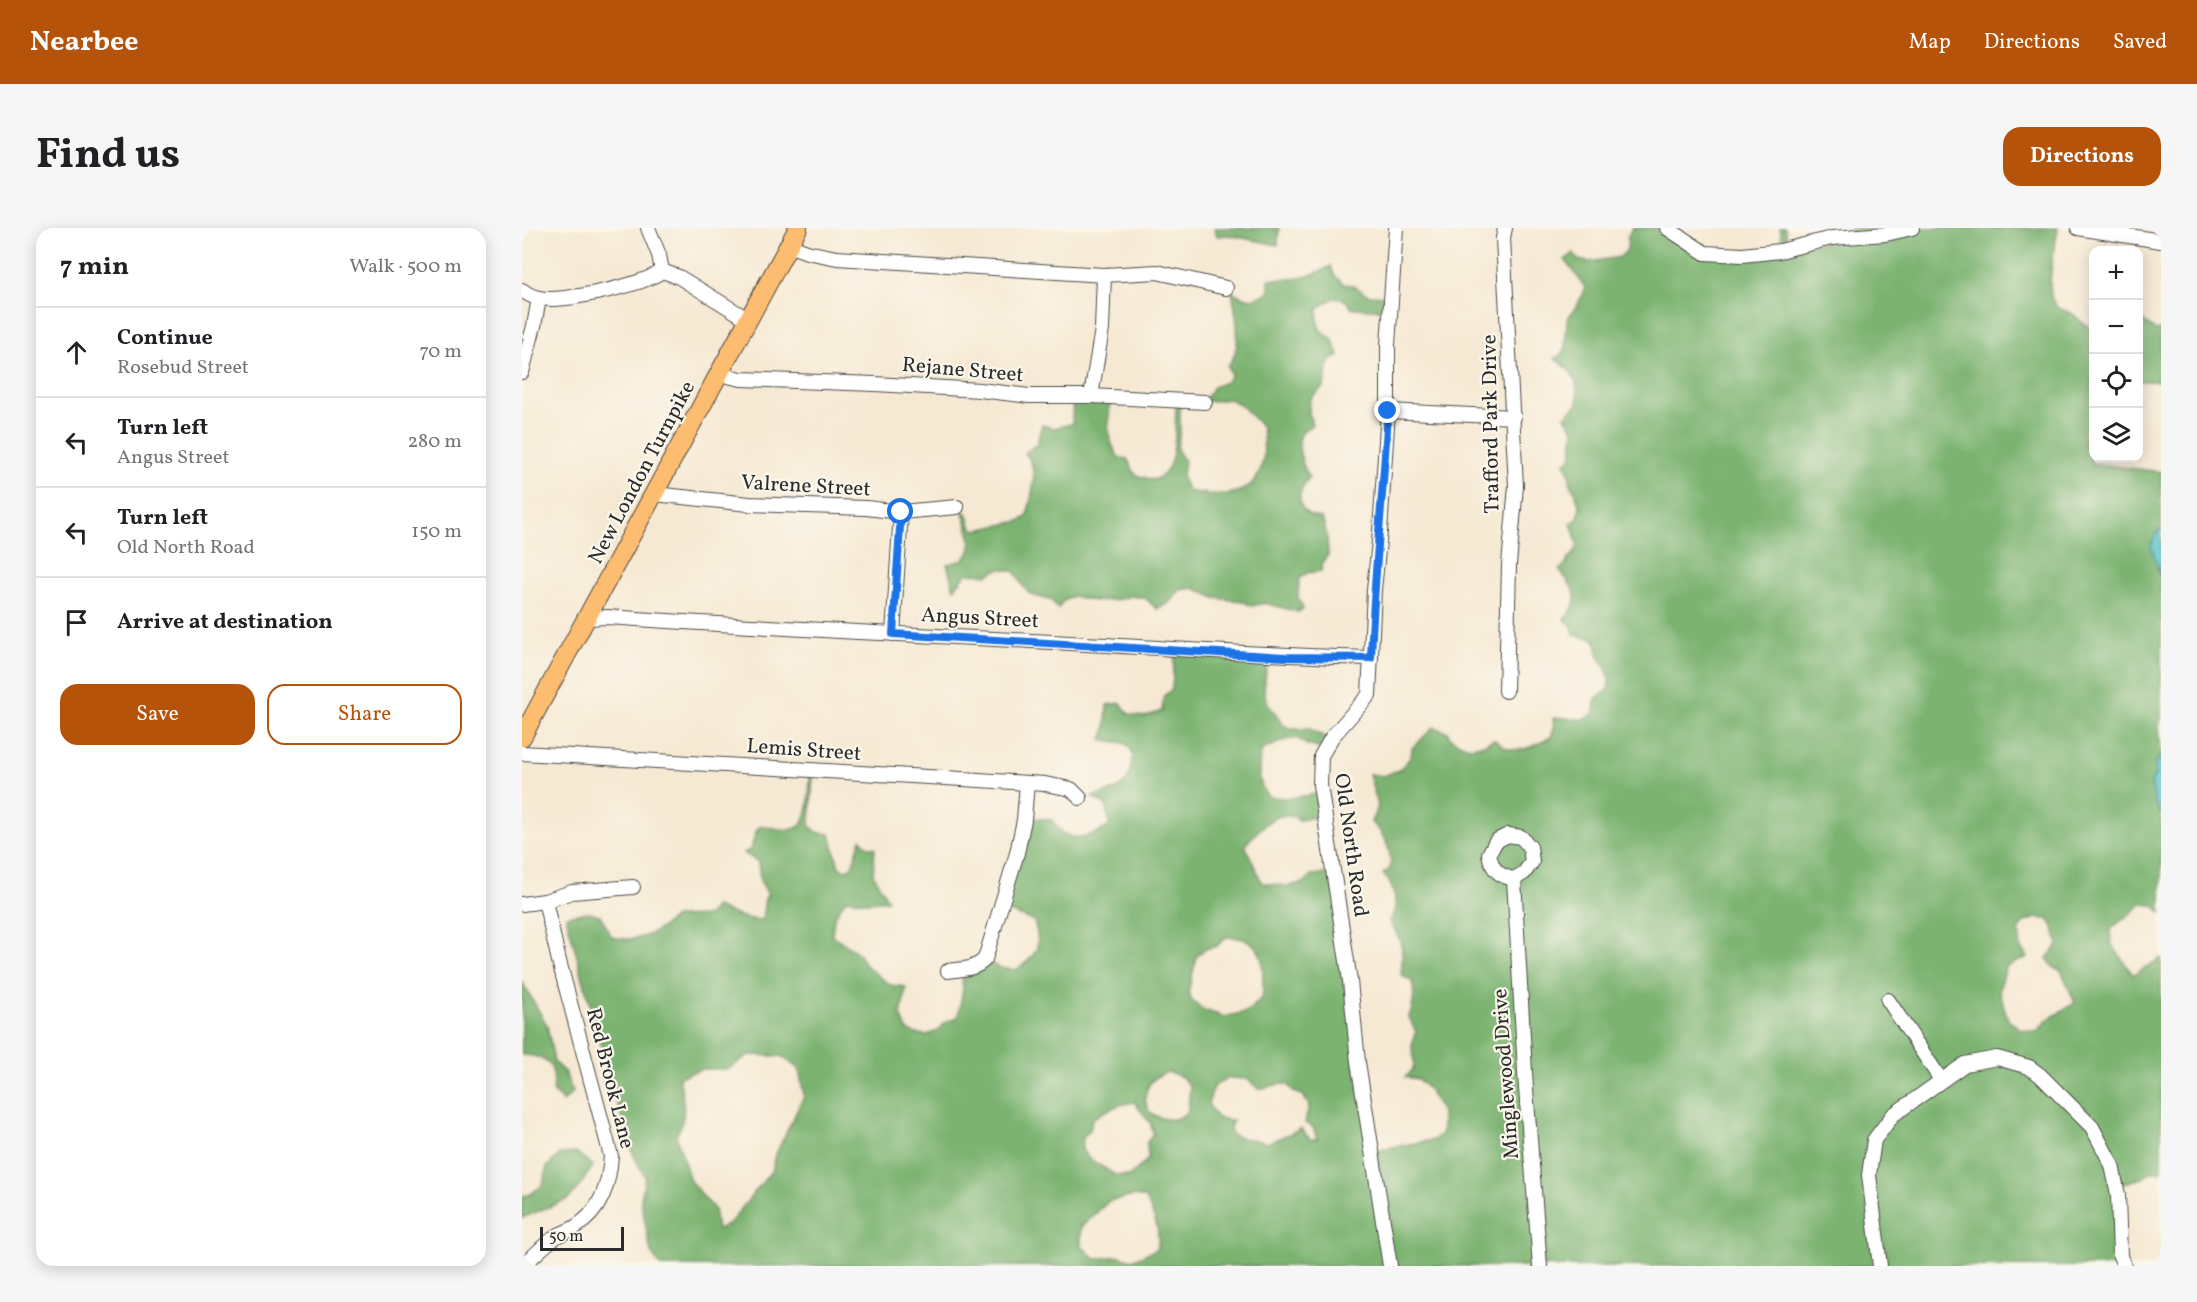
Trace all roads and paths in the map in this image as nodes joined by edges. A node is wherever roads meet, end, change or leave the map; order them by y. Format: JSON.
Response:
{"nodes":[{"id":1,"x":648,"y":228,"type":"edge"},
{"id":2,"x":798,"y":228,"type":"edge"},
{"id":3,"x":1396,"y":228,"type":"edge"},
{"id":4,"x":1505,"y":228,"type":"edge"},
{"id":5,"x":1668,"y":228,"type":"edge"},
{"id":6,"x":1912,"y":228,"type":"edge"},
{"id":7,"x":2078,"y":228,"type":"edge"},
{"id":8,"x":2161,"y":241,"type":"edge"},
{"id":9,"x":788,"y":245,"type":"junction"},
{"id":10,"x":662,"y":271,"type":"junction"},
{"id":11,"x":1104,"y":274,"type":"junction"},
{"id":12,"x":1226,"y":288,"type":"dead end"},
{"id":13,"x":522,"y":290,"type":"edge"},
{"id":14,"x":539,"y":298,"type":"junction"},
{"id":15,"x":749,"y":320,"type":"junction"},
{"id":16,"x":522,"y":372,"type":"edge"},
{"id":17,"x":720,"y":374,"type":"junction"},
{"id":18,"x":1091,"y":396,"type":"junction"},
{"id":19,"x":1205,"y":402,"type":"dead end"},
{"id":20,"x":1388,"y":411,"type":"junction"},
{"id":21,"x":1514,"y":417,"type":"junction"},
{"id":22,"x":654,"y":494,"type":"junction"},
{"id":23,"x":957,"y":507,"type":"dead end"},
{"id":24,"x":901,"y":512,"type":"junction"},
{"id":25,"x":587,"y":618,"type":"junction"},
{"id":26,"x":893,"y":634,"type":"junction"},
{"id":27,"x":1371,"y":658,"type":"junction"},
{"id":28,"x":1506,"y":691,"type":"dead end"},
{"id":29,"x":522,"y":737,"type":"edge"},
{"id":30,"x":522,"y":753,"type":"edge"},
{"id":31,"x":1027,"y":783,"type":"junction"},
{"id":32,"x":1080,"y":798,"type":"dead end"},
{"id":33,"x":1514,"y":879,"type":"dead end"},
{"id":34,"x":633,"y":887,"type":"dead end"},
{"id":35,"x":545,"y":901,"type":"junction"},
{"id":36,"x":522,"y":904,"type":"edge"},
{"id":37,"x":948,"y":971,"type":"dead end"},
{"id":38,"x":1888,"y":1000,"type":"dead end"},
{"id":39,"x":1941,"y":1080,"type":"junction"},
{"id":40,"x":526,"y":1266,"type":"edge"},
{"id":41,"x":1390,"y":1266,"type":"edge"},
{"id":42,"x":1540,"y":1266,"type":"edge"},
{"id":43,"x":1880,"y":1266,"type":"edge"},
{"id":44,"x":2124,"y":1266,"type":"edge"}],
"edges":[{"from":1,"to":10,"type":"street"},
{"from":2,"to":9,"type":"main road","name":"New London Turnpike"},
{"from":3,"to":20,"type":"street","name":"Old North Road"},
{"from":4,"to":21,"type":"street","name":"Trafford Park Drive"},
{"from":5,"to":6,"type":"street"},
{"from":7,"to":8,"type":"street"},
{"from":9,"to":11,"type":"street"},
{"from":9,"to":15,"type":"main road","name":"New London Turnpike"},
{"from":10,"to":14,"type":"street"},
{"from":10,"to":15,"type":"street"},
{"from":11,"to":12,"type":"street"},
{"from":11,"to":18,"type":"street"},
{"from":13,"to":14,"type":"street"},
{"from":14,"to":16,"type":"street"},
{"from":15,"to":17,"type":"main road","name":"New London Turnpike"},
{"from":17,"to":18,"type":"street","name":"Rejane Street"},
{"from":17,"to":22,"type":"main road","name":"New London Turnpike"},
{"from":18,"to":19,"type":"street","name":"Rejane Street"},
{"from":20,"to":21,"type":"street"},
{"from":20,"to":27,"type":"street","name":"Old North Road"},
{"from":21,"to":28,"type":"street","name":"Trafford Park Drive"},
{"from":22,"to":24,"type":"street","name":"Valrene Street"},
{"from":22,"to":25,"type":"main road","name":"New London Turnpike"},
{"from":23,"to":24,"type":"street","name":"Valrene Street"},
{"from":24,"to":26,"type":"street"},
{"from":25,"to":26,"type":"street","name":"Angus Street"},
{"from":25,"to":29,"type":"main road","name":"New London Turnpike"},
{"from":26,"to":27,"type":"street","name":"Angus Street"},
{"from":27,"to":41,"type":"street","name":"Old North Road"},
{"from":30,"to":31,"type":"street","name":"Lemis Street"},
{"from":31,"to":32,"type":"street","name":"Lemis Street"},
{"from":31,"to":37,"type":"street"},
{"from":33,"to":42,"type":"street","name":"Minglewood Drive"},
{"from":34,"to":35,"type":"street"},
{"from":35,"to":36,"type":"street"},
{"from":35,"to":40,"type":"street","name":"Red Brook Lane"},
{"from":38,"to":39,"type":"street"},
{"from":39,"to":43,"type":"street"},
{"from":39,"to":44,"type":"street"}]}
